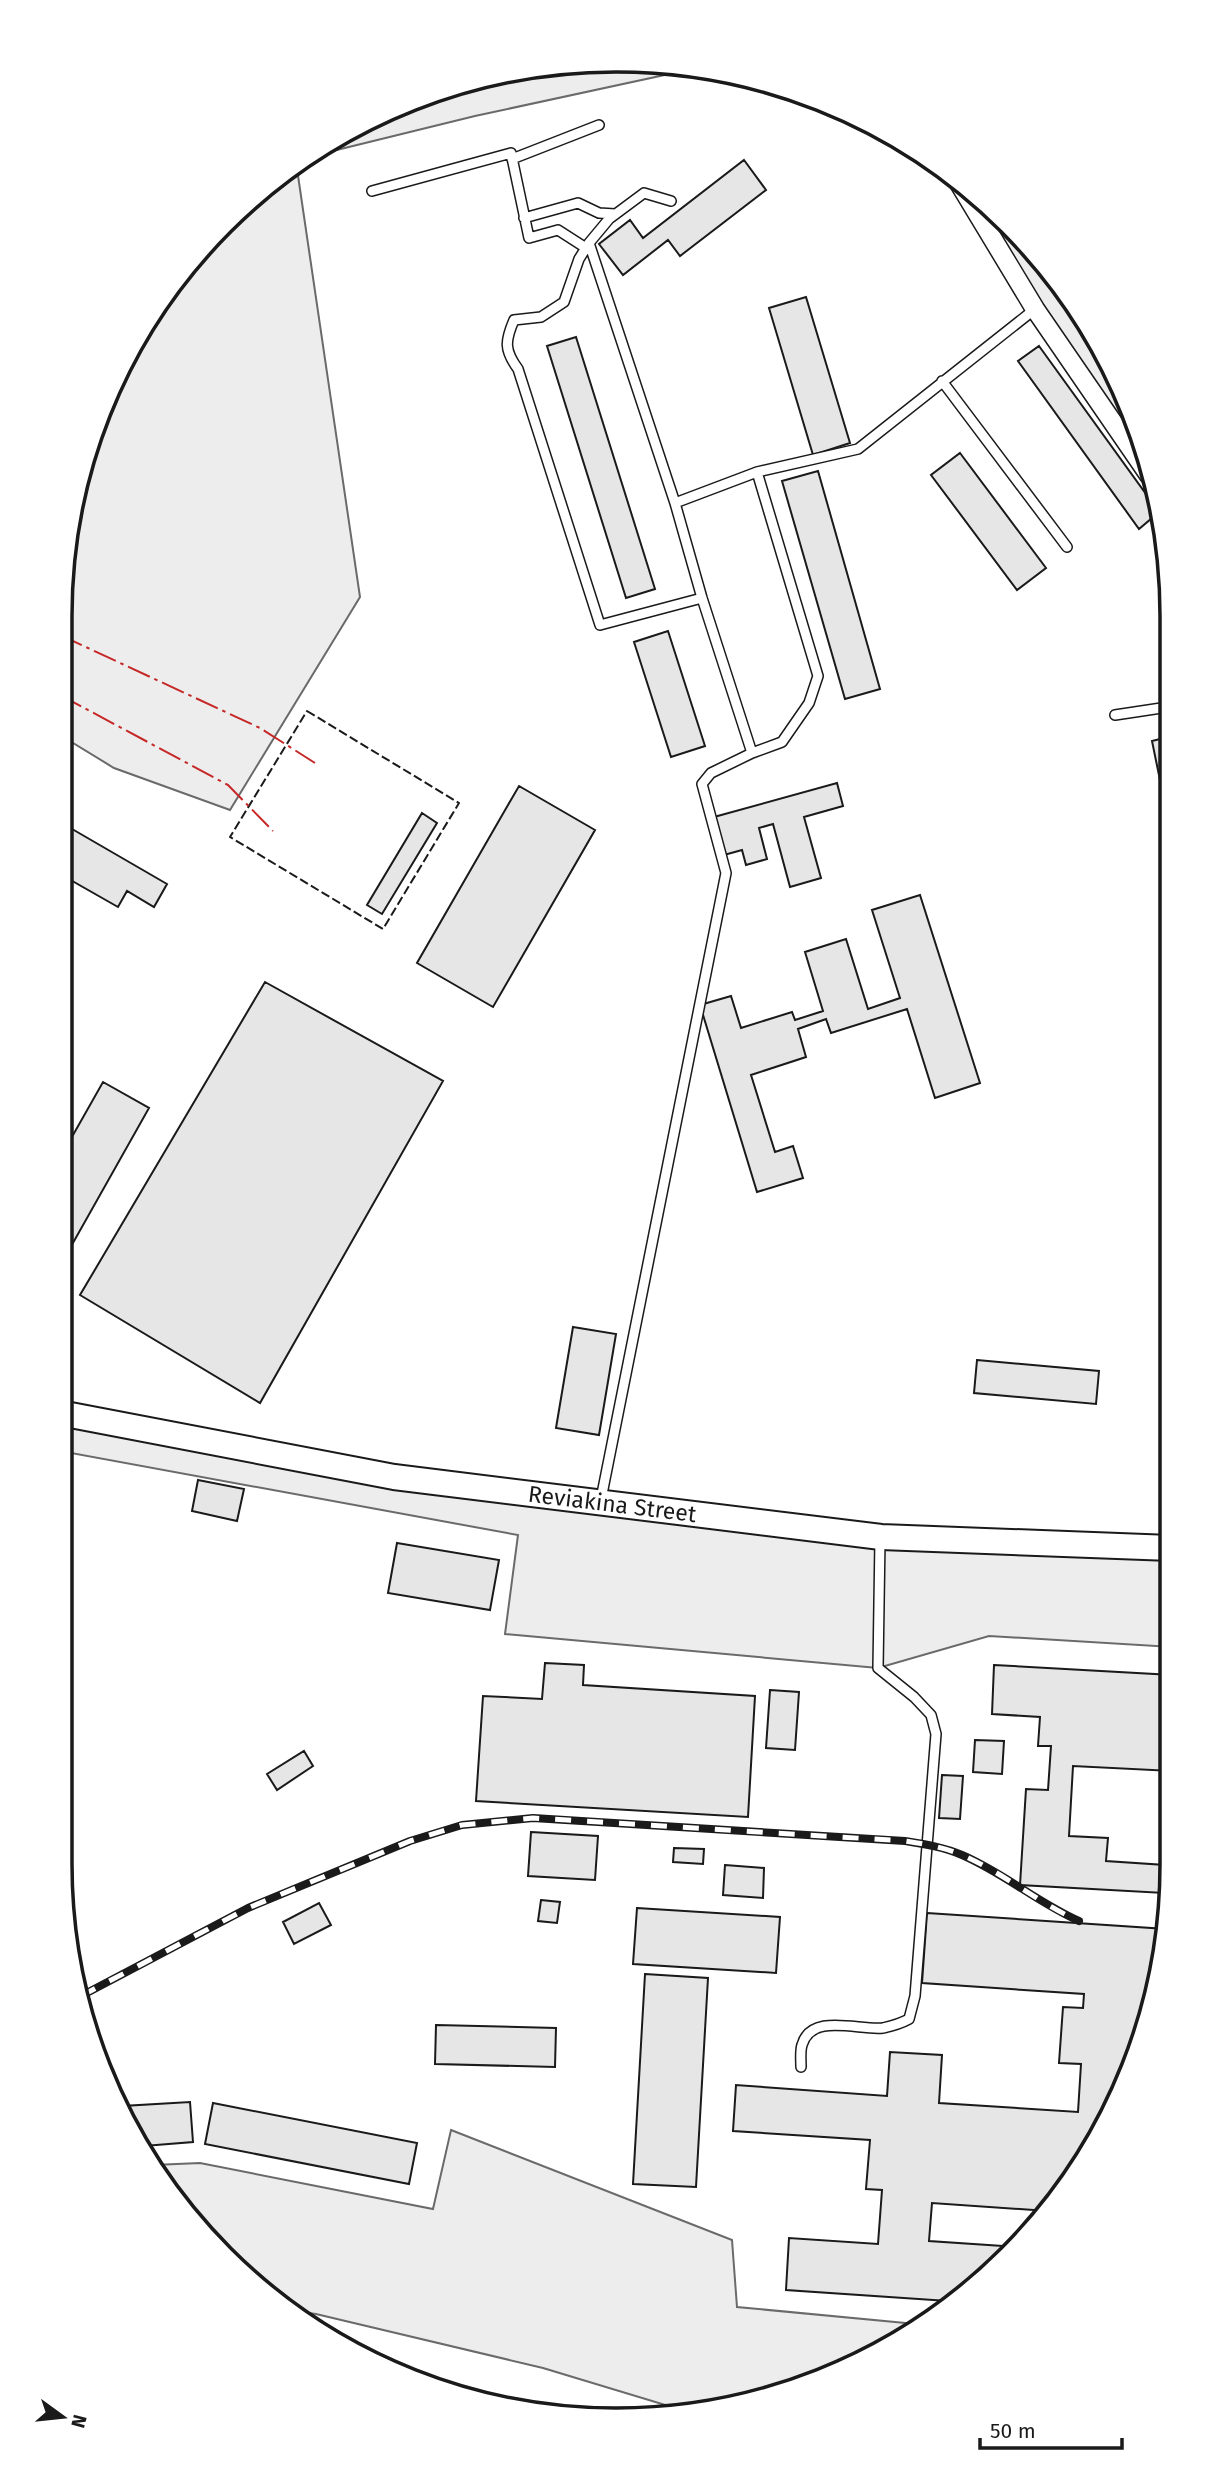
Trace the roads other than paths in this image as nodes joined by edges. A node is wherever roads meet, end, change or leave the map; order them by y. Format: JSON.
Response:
{"nodes":[{"id":1,"x":599,"y":125,"type":"dead end"},
{"id":2,"x":512,"y":159,"type":"junction"},
{"id":3,"x":372,"y":191,"type":"dead end"},
{"id":4,"x":671,"y":201,"type":"dead end"},
{"id":5,"x":972,"y":205,"type":"edge"},
{"id":6,"x":615,"y":214,"type":"junction"},
{"id":7,"x":524,"y":218,"type":"junction"},
{"id":8,"x":588,"y":245,"type":"junction"},
{"id":9,"x":1035,"y":309,"type":"junction"},
{"id":10,"x":942,"y":381,"type":"junction"},
{"id":11,"x":1136,"y":456,"type":"edge"},
{"id":12,"x":757,"y":472,"type":"junction"},
{"id":13,"x":676,"y":503,"type":"junction"},
{"id":14,"x":1067,"y":547,"type":"dead end"},
{"id":15,"x":702,"y":598,"type":"junction"},
{"id":16,"x":1160,"y":708,"type":"edge"},
{"id":17,"x":1115,"y":715,"type":"dead end"},
{"id":18,"x":752,"y":753,"type":"junction"},
{"id":19,"x":72,"y":1415,"type":"edge"},
{"id":20,"x":600,"y":1503,"type":"junction"},
{"id":21,"x":880,"y":1537,"type":"junction"},
{"id":22,"x":1160,"y":1548,"type":"edge"},
{"id":23,"x":801,"y":2067,"type":"dead end"}],
"edges":[{"from":1,"to":2,"type":"lane"},
{"from":2,"to":3,"type":"lane"},
{"from":2,"to":7,"type":"lane"},
{"from":4,"to":6,"type":"lane"},
{"from":5,"to":9,"type":"street"},
{"from":6,"to":7,"type":"lane"},
{"from":6,"to":8,"type":"lane"},
{"from":7,"to":8,"type":"lane"},
{"from":8,"to":13,"type":"lane"},
{"from":8,"to":15,"type":"lane"},
{"from":9,"to":10,"type":"lane"},
{"from":9,"to":11,"type":"street"},
{"from":10,"to":12,"type":"lane"},
{"from":10,"to":14,"type":"lane"},
{"from":12,"to":13,"type":"lane"},
{"from":12,"to":18,"type":"lane"},
{"from":13,"to":15,"type":"lane"},
{"from":15,"to":18,"type":"lane"},
{"from":16,"to":17,"type":"lane"},
{"from":18,"to":20,"type":"lane"},
{"from":19,"to":20,"type":"street","name":"Reviakina Street"},
{"from":20,"to":21,"type":"street","name":"Reviakina Street"},
{"from":21,"to":22,"type":"street","name":"Reviakina Street"},
{"from":21,"to":23,"type":"lane"}]}
